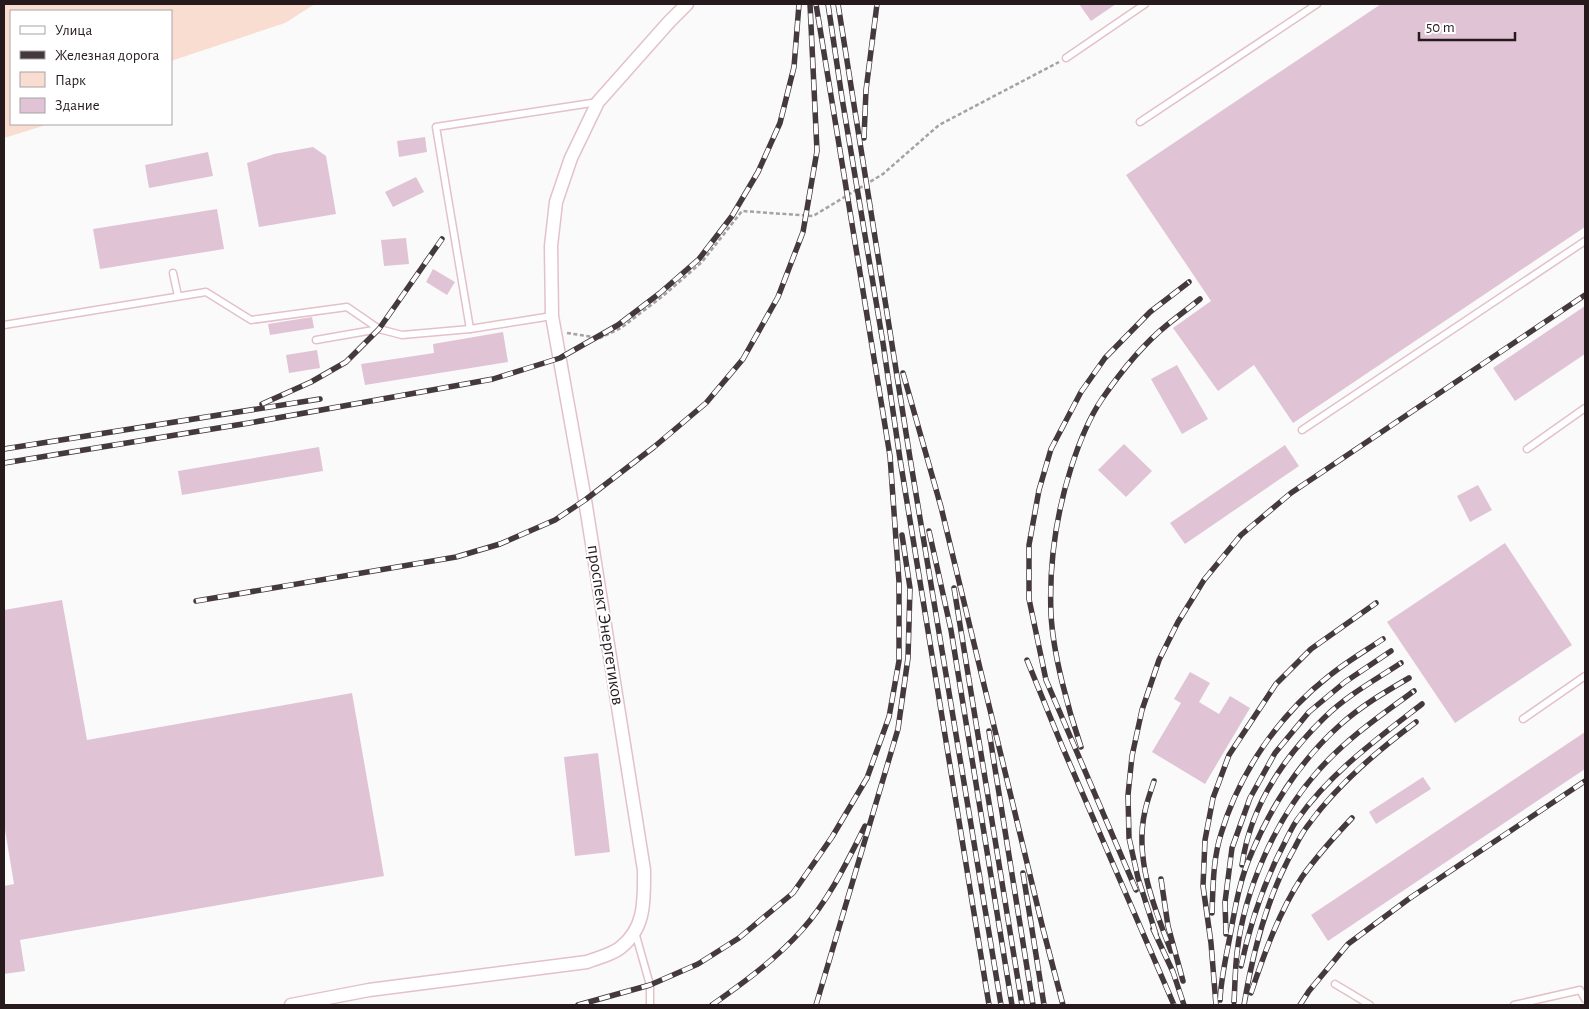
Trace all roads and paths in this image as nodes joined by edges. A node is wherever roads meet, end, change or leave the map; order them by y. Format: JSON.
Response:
{"nodes":[{"id":1,"x":686,"y":4,"type":"edge"},
{"id":2,"x":1145,"y":4,"type":"edge"},
{"id":3,"x":1317,"y":4,"type":"edge"},
{"id":4,"x":1066,"y":58,"type":"joint"},
{"id":5,"x":598,"y":102,"type":"junction"},
{"id":6,"x":1140,"y":122,"type":"dead end"},
{"id":7,"x":1585,"y":241,"type":"edge"},
{"id":8,"x":173,"y":273,"type":"dead end"},
{"id":9,"x":178,"y":296,"type":"junction"},
{"id":10,"x":552,"y":316,"type":"junction"},
{"id":11,"x":4,"y":325,"type":"edge"},
{"id":12,"x":379,"y":329,"type":"junction"},
{"id":13,"x":470,"y":329,"type":"junction"},
{"id":14,"x":555,"y":332,"type":"junction"},
{"id":15,"x":316,"y":340,"type":"dead end"},
{"id":16,"x":1585,"y":408,"type":"edge"},
{"id":17,"x":1302,"y":430,"type":"dead end"},
{"id":18,"x":1527,"y":449,"type":"dead end"},
{"id":19,"x":1585,"y":676,"type":"edge"},
{"id":20,"x":1522,"y":719,"type":"dead end"},
{"id":21,"x":635,"y":932,"type":"junction"},
{"id":22,"x":1335,"y":984,"type":"dead end"},
{"id":23,"x":1582,"y":988,"type":"edge"},
{"id":24,"x":1585,"y":999,"type":"edge"},
{"id":25,"x":291,"y":1005,"type":"edge"},
{"id":26,"x":650,"y":1005,"type":"edge"},
{"id":27,"x":1370,"y":1005,"type":"edge"},
{"id":28,"x":1514,"y":1005,"type":"edge"}],
"edges":[{"from":1,"to":5,"type":"street","name":"проспект Энергетиков"},
{"from":2,"to":4,"type":"lane"},
{"from":3,"to":6,"type":"lane"},
{"from":4,"to":14,"type":"path"},
{"from":5,"to":10,"type":"street","name":"проспект Энергетиков"},
{"from":5,"to":13,"type":"lane"},
{"from":7,"to":17,"type":"lane"},
{"from":8,"to":9,"type":"lane"},
{"from":9,"to":11,"type":"lane"},
{"from":9,"to":12,"type":"lane"},
{"from":10,"to":13,"type":"lane"},
{"from":10,"to":14,"type":"street","name":"проспект Энергетиков"},
{"from":12,"to":13,"type":"lane"},
{"from":12,"to":15,"type":"lane"},
{"from":14,"to":21,"type":"street","name":"проспект Энергетиков"},
{"from":16,"to":18,"type":"lane"},
{"from":19,"to":20,"type":"lane"},
{"from":21,"to":25,"type":"street","name":"проспект Энергетиков"},
{"from":21,"to":26,"type":"lane"},
{"from":22,"to":27,"type":"lane"},
{"from":23,"to":24,"type":"lane"},
{"from":23,"to":28,"type":"lane"}]}
